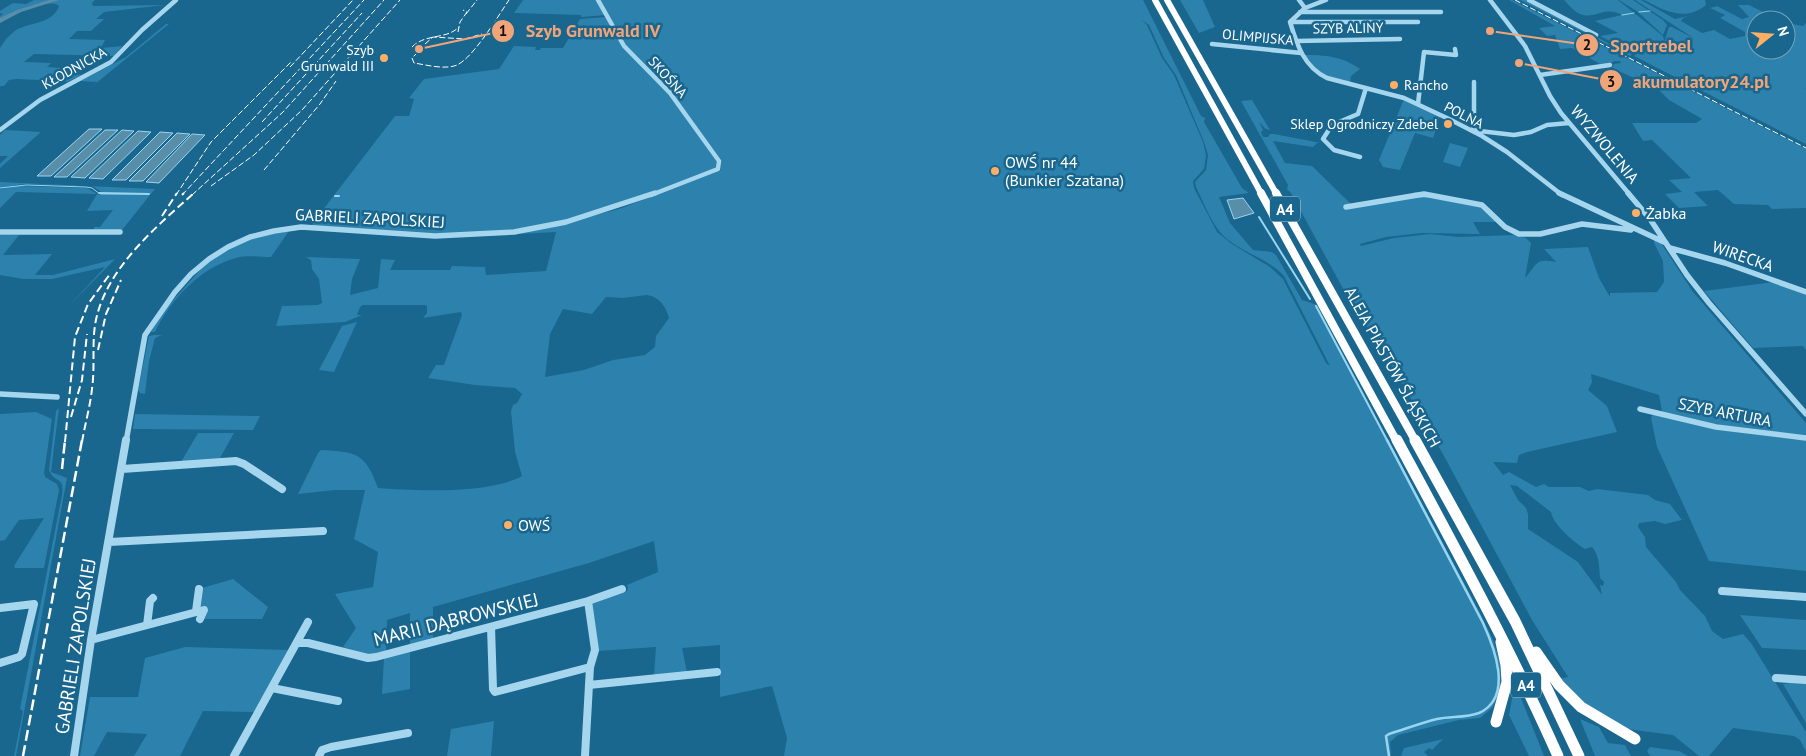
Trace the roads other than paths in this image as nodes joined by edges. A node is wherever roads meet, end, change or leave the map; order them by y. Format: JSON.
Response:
{"nodes":[{"id":1,"x":176,"y":0,"type":"edge"},
{"id":2,"x":598,"y":0,"type":"edge"},
{"id":3,"x":1155,"y":0,"type":"edge"},
{"id":4,"x":1167,"y":0,"type":"edge"},
{"id":5,"x":1300,"y":0,"type":"edge"},
{"id":6,"x":1326,"y":0,"type":"edge"},
{"id":7,"x":1490,"y":0,"type":"edge"},
{"id":8,"x":1529,"y":0,"type":"edge"},
{"id":9,"x":1302,"y":10,"type":"junction"},
{"id":10,"x":1441,"y":12,"type":"dead end"},
{"id":11,"x":1290,"y":22,"type":"junction"},
{"id":12,"x":1418,"y":22,"type":"dead end"},
{"id":13,"x":1596,"y":35,"type":"dead end"},
{"id":14,"x":1400,"y":39,"type":"dead end"},
{"id":15,"x":1296,"y":40,"type":"junction"},
{"id":16,"x":1212,"y":44,"type":"dead end"},
{"id":17,"x":1455,"y":49,"type":"dead end"},
{"id":18,"x":1302,"y":52,"type":"junction"},
{"id":19,"x":1610,"y":65,"type":"dead end"},
{"id":20,"x":1540,"y":75,"type":"junction"},
{"id":21,"x":1474,"y":82,"type":"dead end"},
{"id":22,"x":1366,"y":88,"type":"junction"},
{"id":23,"x":1418,"y":104,"type":"junction"},
{"id":24,"x":1569,"y":123,"type":"junction"},
{"id":25,"x":0,"y":130,"type":"edge"},
{"id":26,"x":1471,"y":130,"type":"junction"},
{"id":27,"x":1360,"y":157,"type":"dead end"},
{"id":28,"x":718,"y":170,"type":"joint"},
{"id":29,"x":1346,"y":207,"type":"dead end"},
{"id":30,"x":1637,"y":230,"type":"junction"},
{"id":31,"x":0,"y":232,"type":"edge"},
{"id":32,"x":120,"y":232,"type":"dead end"},
{"id":33,"x":1669,"y":245,"type":"junction"},
{"id":34,"x":1806,"y":292,"type":"edge"},
{"id":35,"x":0,"y":394,"type":"edge"},
{"id":36,"x":57,"y":397,"type":"dead end"},
{"id":37,"x":1640,"y":409,"type":"dead end"},
{"id":38,"x":1806,"y":414,"type":"edge"},
{"id":39,"x":1806,"y":438,"type":"edge"},
{"id":40,"x":122,"y":469,"type":"junction"},
{"id":41,"x":282,"y":489,"type":"dead end"},
{"id":42,"x":323,"y":531,"type":"dead end"},
{"id":43,"x":109,"y":542,"type":"junction"},
{"id":44,"x":199,"y":589,"type":"dead end"},
{"id":45,"x":622,"y":589,"type":"dead end"},
{"id":46,"x":1722,"y":591,"type":"dead end"},
{"id":47,"x":1806,"y":596,"type":"edge"},
{"id":48,"x":153,"y":598,"type":"dead end"},
{"id":49,"x":588,"y":601,"type":"junction"},
{"id":50,"x":0,"y":608,"type":"edge"},
{"id":51,"x":196,"y":611,"type":"junction"},
{"id":52,"x":1492,"y":615,"type":"junction"},
{"id":53,"x":200,"y":619,"type":"dead end"},
{"id":54,"x":1515,"y":621,"type":"junction"},
{"id":55,"x":308,"y":622,"type":"dead end"},
{"id":56,"x":147,"y":625,"type":"junction"},
{"id":57,"x":491,"y":627,"type":"junction"},
{"id":58,"x":92,"y":640,"type":"junction"},
{"id":59,"x":297,"y":643,"type":"junction"},
{"id":60,"x":0,"y":663,"type":"edge"},
{"id":61,"x":590,"y":667,"type":"junction"},
{"id":62,"x":717,"y":672,"type":"dead end"},
{"id":63,"x":1776,"y":678,"type":"dead end"},
{"id":64,"x":1806,"y":680,"type":"edge"},
{"id":65,"x":590,"y":685,"type":"junction"},
{"id":66,"x":272,"y":688,"type":"junction"},
{"id":67,"x":338,"y":701,"type":"dead end"},
{"id":68,"x":1496,"y":722,"type":"dead end"},
{"id":69,"x":408,"y":733,"type":"dead end"},
{"id":70,"x":1635,"y":739,"type":"dead end"},
{"id":71,"x":74,"y":756,"type":"edge"},
{"id":72,"x":234,"y":756,"type":"edge"},
{"id":73,"x":319,"y":756,"type":"edge"},
{"id":74,"x":585,"y":756,"type":"edge"},
{"id":75,"x":1558,"y":756,"type":"edge"},
{"id":76,"x":1579,"y":756,"type":"edge"}],
"edges":[{"from":1,"to":25,"type":"street","name":"KŁODNICKA"},
{"from":2,"to":28,"type":"street","name":"SKOŚNA"},
{"from":3,"to":52,"type":"highway","name":"ALEJA PIASTÓW ŚLĄSKICH","number":"A4"},
{"from":4,"to":54,"type":"highway","name":"ALEJA PIASTÓW ŚLĄSKICH","number":"A4"},
{"from":5,"to":9,"type":"street"},
{"from":6,"to":9,"type":"street"},
{"from":7,"to":20,"type":"street","name":"WYZWOLENIA"},
{"from":8,"to":13,"type":"street"},
{"from":9,"to":10,"type":"street"},
{"from":9,"to":11,"type":"street"},
{"from":11,"to":12,"type":"street"},
{"from":11,"to":15,"type":"street","name":"POLNA"},
{"from":14,"to":15,"type":"street","name":"SZYB ALINY"},
{"from":15,"to":18,"type":"street","name":"POLNA"},
{"from":16,"to":18,"type":"street","name":"OLIMPIJSKA"},
{"from":17,"to":23,"type":"street"},
{"from":18,"to":22,"type":"street","name":"POLNA"},
{"from":19,"to":20,"type":"street"},
{"from":20,"to":24,"type":"street","name":"WYZWOLENIA"},
{"from":21,"to":26,"type":"street"},
{"from":22,"to":23,"type":"street","name":"POLNA"},
{"from":22,"to":27,"type":"street"},
{"from":23,"to":26,"type":"street","name":"POLNA"},
{"from":24,"to":26,"type":"street"},
{"from":24,"to":33,"type":"street","name":"WYZWOLENIA"},
{"from":26,"to":30,"type":"street","name":"POLNA"},
{"from":28,"to":40,"type":"street","name":"GABRIELI ZAPOLSKIEJ"},
{"from":29,"to":30,"type":"street"},
{"from":30,"to":33,"type":"street","name":"POLNA"},
{"from":31,"to":32,"type":"street"},
{"from":33,"to":34,"type":"street","name":"WIRECKA"},
{"from":33,"to":38,"type":"street","name":"WYZWOLENIA"},
{"from":35,"to":36,"type":"street"},
{"from":37,"to":39,"type":"street","name":"SZYB ARTURA"},
{"from":40,"to":41,"type":"street"},
{"from":40,"to":43,"type":"street","name":"GABRIELI ZAPOLSKIEJ"},
{"from":42,"to":43,"type":"street","name":"GABRIELI ZAPOLSKIEJ"},
{"from":43,"to":58,"type":"street","name":"GABRIELI ZAPOLSKIEJ"},
{"from":44,"to":51,"type":"street"},
{"from":45,"to":49,"type":"street","name":"MARII DĄBROWSKIEJ"},
{"from":46,"to":47,"type":"street"},
{"from":48,"to":56,"type":"street"},
{"from":49,"to":57,"type":"street","name":"MARII DĄBROWSKIEJ"},
{"from":49,"to":61,"type":"street"},
{"from":50,"to":60,"type":"street"},
{"from":51,"to":53,"type":"street"},
{"from":51,"to":56,"type":"street"},
{"from":52,"to":68,"type":"highway"},
{"from":52,"to":75,"type":"highway","name":"ALEJA PIASTÓW ŚLĄSKICH","number":"A4"},
{"from":54,"to":70,"type":"highway"},
{"from":54,"to":76,"type":"highway","name":"ALEJA PIASTÓW ŚLĄSKICH","number":"A4"},
{"from":55,"to":59,"type":"street"},
{"from":56,"to":58,"type":"street"},
{"from":57,"to":59,"type":"street","name":"MARII DĄBROWSKIEJ"},
{"from":57,"to":61,"type":"street"},
{"from":58,"to":71,"type":"street","name":"GABRIELI ZAPOLSKIEJ"},
{"from":59,"to":66,"type":"street"},
{"from":61,"to":65,"type":"street"},
{"from":62,"to":65,"type":"street"},
{"from":63,"to":64,"type":"street"},
{"from":65,"to":74,"type":"street"},
{"from":66,"to":67,"type":"street"},
{"from":66,"to":72,"type":"street"},
{"from":69,"to":73,"type":"street"}]}
